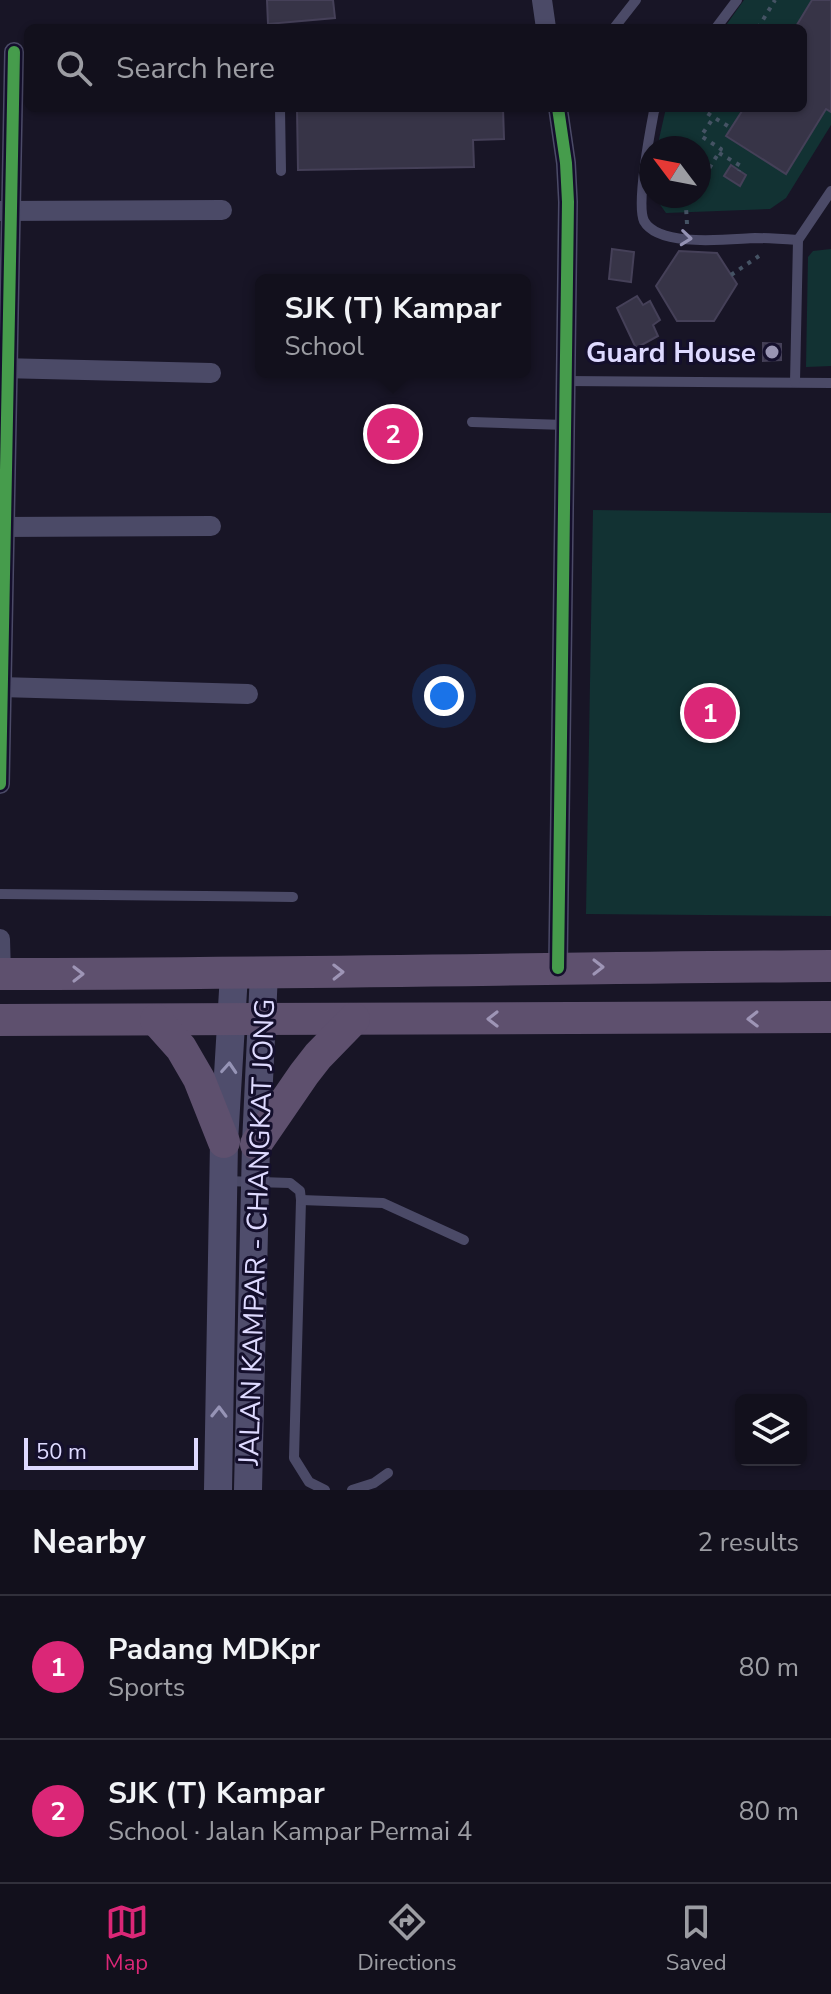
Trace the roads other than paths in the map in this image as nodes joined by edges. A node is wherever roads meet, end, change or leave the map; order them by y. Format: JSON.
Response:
{"nodes":[{"id":1,"x":542,"y":0,"type":"edge"},
{"id":2,"x":636,"y":0,"type":"edge"},
{"id":3,"x":737,"y":0,"type":"edge"},
{"id":4,"x":545,"y":24,"type":"edge"},
{"id":5,"x":617,"y":24,"type":"edge"},
{"id":6,"x":719,"y":24,"type":"edge"},
{"id":7,"x":14,"y":52,"type":"edge"},
{"id":8,"x":280,"y":112,"type":"edge"},
{"id":9,"x":559,"y":112,"type":"edge"},
{"id":10,"x":652,"y":112,"type":"edge"},
{"id":11,"x":281,"y":171,"type":"dead end"},
{"id":12,"x":831,"y":191,"type":"edge"},
{"id":13,"x":222,"y":210,"type":"dead end"},
{"id":14,"x":5,"y":212,"type":"edge"},
{"id":15,"x":798,"y":240,"type":"junction"},
{"id":16,"x":4,"y":368,"type":"edge"},
{"id":17,"x":211,"y":373,"type":"dead end"},
{"id":18,"x":566,"y":381,"type":"junction"},
{"id":19,"x":795,"y":382,"type":"junction"},
{"id":20,"x":831,"y":383,"type":"edge"},
{"id":21,"x":472,"y":422,"type":"dead end"},
{"id":22,"x":566,"y":425,"type":"junction"},
{"id":23,"x":211,"y":526,"type":"dead end"},
{"id":24,"x":2,"y":527,"type":"edge"},
{"id":25,"x":0,"y":687,"type":"edge"},
{"id":26,"x":248,"y":694,"type":"dead end"},
{"id":27,"x":0,"y":784,"type":"edge"},
{"id":28,"x":0,"y":894,"type":"edge"},
{"id":29,"x":293,"y":897,"type":"dead end"},
{"id":30,"x":0,"y":939,"type":"edge"},
{"id":31,"x":831,"y":966,"type":"edge"},
{"id":32,"x":558,"y":968,"type":"junction"},
{"id":33,"x":249,"y":973,"type":"junction"},
{"id":34,"x":0,"y":974,"type":"edge"},
{"id":35,"x":831,"y":1017,"type":"edge"},
{"id":36,"x":354,"y":1019,"type":"junction"},
{"id":37,"x":0,"y":1020,"type":"edge"},
{"id":38,"x":156,"y":1020,"type":"junction"},
{"id":39,"x":247,"y":1020,"type":"junction"},
{"id":40,"x":224,"y":1142,"type":"junction"},
{"id":41,"x":256,"y":1144,"type":"junction"},
{"id":42,"x":224,"y":1181,"type":"junction"},
{"id":43,"x":255,"y":1182,"type":"junction"},
{"id":44,"x":301,"y":1200,"type":"junction"},
{"id":45,"x":464,"y":1240,"type":"dead end"},
{"id":46,"x":388,"y":1473,"type":"dead end"},
{"id":47,"x":218,"y":1490,"type":"edge"},
{"id":48,"x":248,"y":1490,"type":"edge"},
{"id":49,"x":325,"y":1490,"type":"edge"},
{"id":50,"x":352,"y":1490,"type":"edge"}],
"edges":[{"from":1,"to":4,"type":"street"},
{"from":2,"to":5,"type":"lane"},
{"from":3,"to":6,"type":"lane"},
{"from":7,"to":14,"type":"street"},
{"from":8,"to":11,"type":"lane"},
{"from":9,"to":18,"type":"street"},
{"from":10,"to":15,"type":"lane","one_way":true},
{"from":12,"to":15,"type":"lane"},
{"from":13,"to":14,"type":"street"},
{"from":14,"to":16,"type":"street"},
{"from":15,"to":19,"type":"lane"},
{"from":16,"to":17,"type":"street"},
{"from":16,"to":24,"type":"street"},
{"from":18,"to":19,"type":"lane"},
{"from":18,"to":22,"type":"street"},
{"from":19,"to":20,"type":"lane"},
{"from":21,"to":22,"type":"lane"},
{"from":22,"to":32,"type":"street"},
{"from":23,"to":24,"type":"street"},
{"from":24,"to":25,"type":"street"},
{"from":25,"to":26,"type":"street"},
{"from":25,"to":27,"type":"street"},
{"from":28,"to":29,"type":"lane"},
{"from":30,"to":34,"type":"street"},
{"from":32,"to":31,"type":"highway","one_way":true},
{"from":33,"to":32,"type":"highway","one_way":true},
{"from":34,"to":33,"type":"highway","one_way":true},
{"from":33,"to":39,"type":"main road","name":"JALAN KAMPAR - CHANGKAT JONG"},
{"from":35,"to":36,"type":"highway","one_way":true},
{"from":36,"to":39,"type":"highway"},
{"from":36,"to":41,"type":"highway"},
{"from":37,"to":38,"type":"highway"},
{"from":38,"to":39,"type":"highway"},
{"from":38,"to":40,"type":"highway"},
{"from":40,"to":39,"type":"main road","name":"JALAN KAMPAR - CHANGKAT JONG","one_way":true},
{"from":39,"to":41,"type":"main road","name":"JALAN KAMPAR - CHANGKAT JONG"},
{"from":40,"to":42,"type":"main road","name":"JALAN KAMPAR - CHANGKAT JONG"},
{"from":41,"to":43,"type":"main road","name":"JALAN KAMPAR - CHANGKAT JONG"},
{"from":42,"to":43,"type":"lane"},
{"from":47,"to":42,"type":"main road","name":"JALAN KAMPAR - CHANGKAT JONG","one_way":true},
{"from":43,"to":44,"type":"lane"},
{"from":43,"to":48,"type":"main road","name":"JALAN KAMPAR - CHANGKAT JONG"},
{"from":44,"to":45,"type":"lane"},
{"from":44,"to":49,"type":"lane"},
{"from":46,"to":50,"type":"lane"}]}
